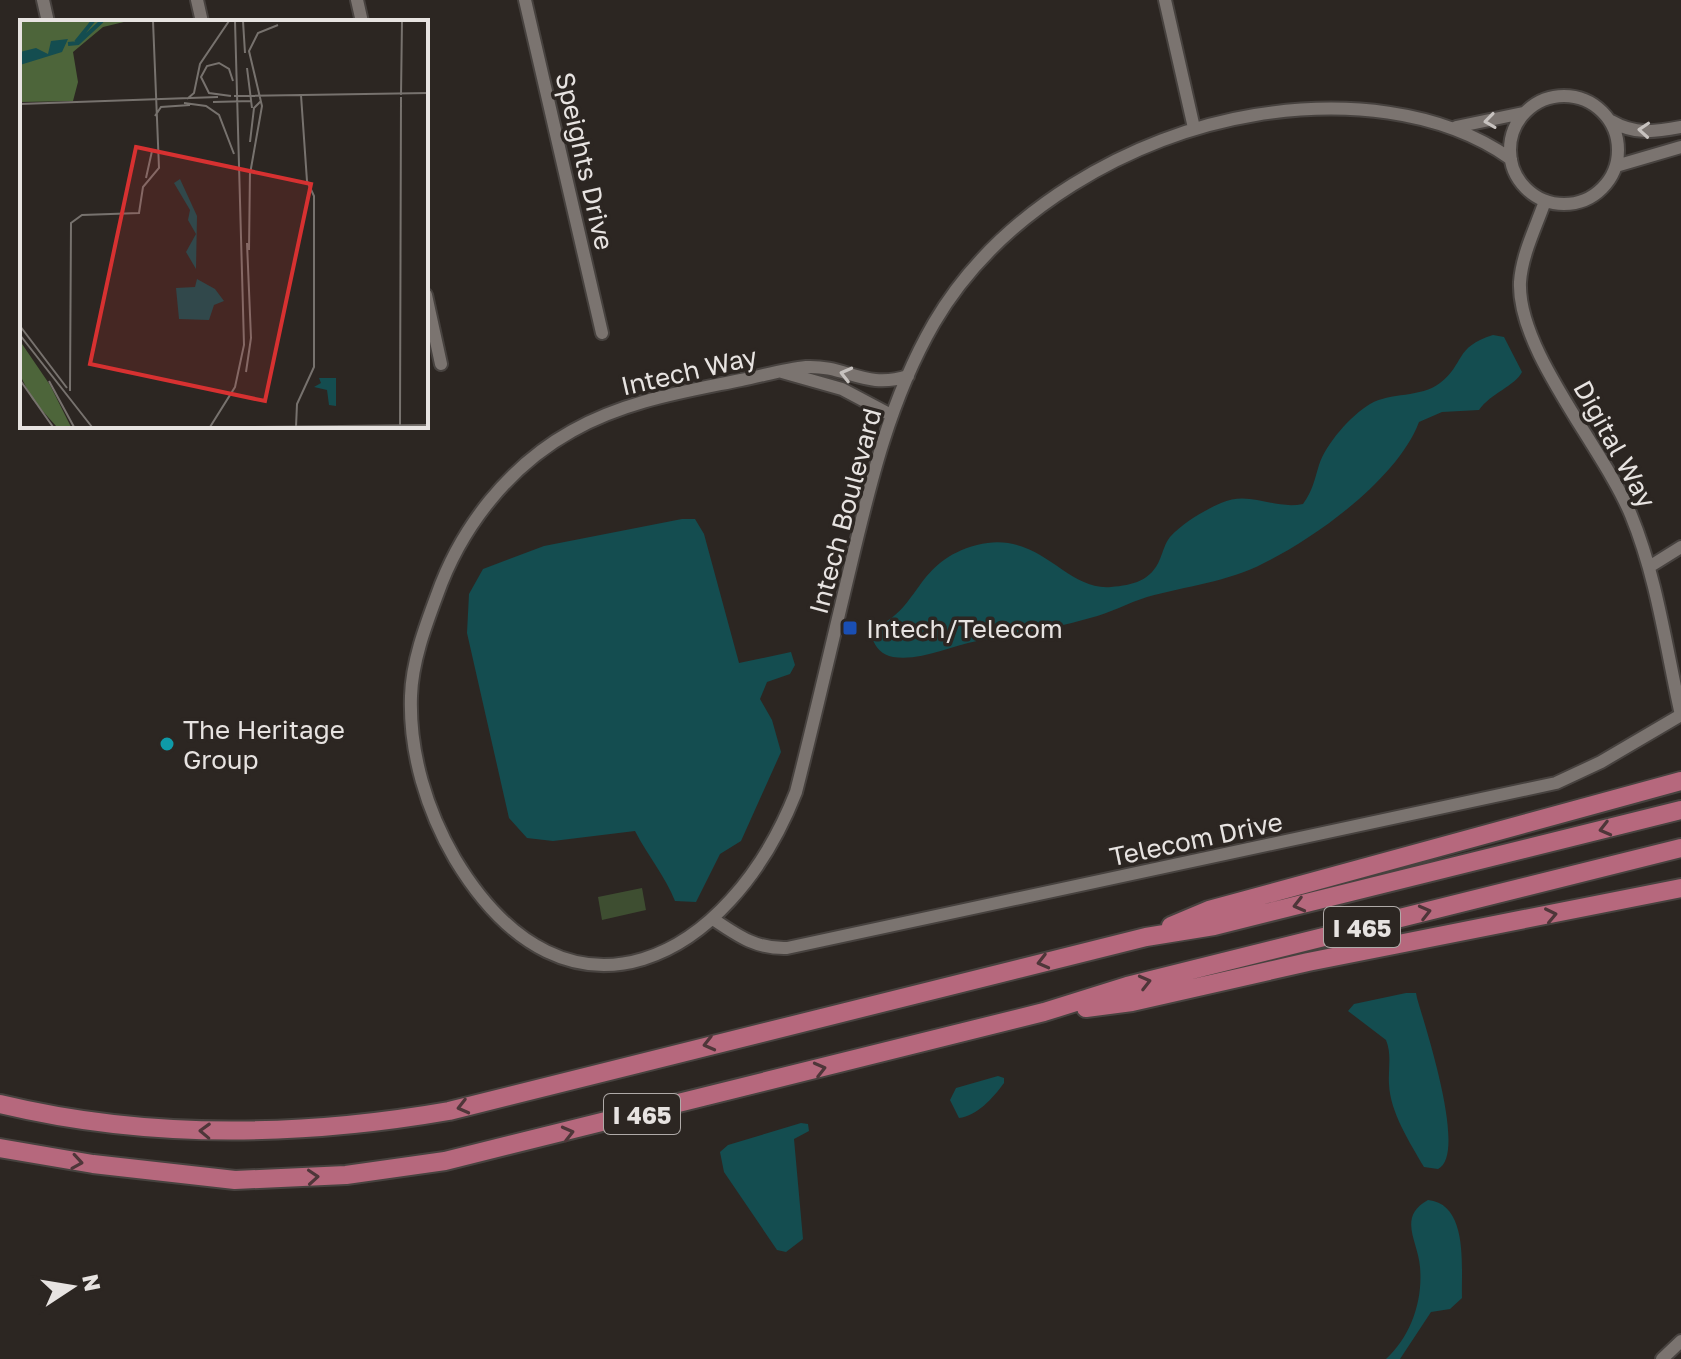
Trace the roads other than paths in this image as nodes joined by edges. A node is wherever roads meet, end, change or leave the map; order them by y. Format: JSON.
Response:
{"nodes":[{"id":1,"x":43,"y":0,"type":"edge"},
{"id":2,"x":197,"y":0,"type":"edge"},
{"id":3,"x":357,"y":0,"type":"edge"},
{"id":4,"x":525,"y":0,"type":"edge"},
{"id":5,"x":1165,"y":0,"type":"edge"},
{"id":6,"x":48,"y":20,"type":"edge"},
{"id":7,"x":202,"y":20,"type":"edge"},
{"id":8,"x":362,"y":20,"type":"edge"},
{"id":9,"x":1524,"y":113,"type":"junction"},
{"id":10,"x":1609,"y":119,"type":"junction"},
{"id":11,"x":1456,"y":127,"type":"junction"},
{"id":12,"x":1681,"y":127,"type":"edge"},
{"id":13,"x":1194,"y":128,"type":"junction"},
{"id":14,"x":1681,"y":147,"type":"edge"},
{"id":15,"x":1511,"y":159,"type":"junction"},
{"id":16,"x":1616,"y":166,"type":"junction"},
{"id":17,"x":1545,"y":201,"type":"junction"},
{"id":18,"x":428,"y":304,"type":"edge"},
{"id":19,"x":602,"y":333,"type":"dead end"},
{"id":20,"x":441,"y":364,"type":"dead end"},
{"id":21,"x":782,"y":372,"type":"junction"},
{"id":22,"x":908,"y":376,"type":"junction"},
{"id":23,"x":891,"y":415,"type":"junction"},
{"id":24,"x":1681,"y":547,"type":"edge"},
{"id":25,"x":1649,"y":567,"type":"junction"},
{"id":26,"x":1681,"y":715,"type":"edge"},
{"id":27,"x":1681,"y":779,"type":"edge"},
{"id":28,"x":1681,"y":810,"type":"edge"},
{"id":29,"x":1681,"y":848,"type":"edge"},
{"id":30,"x":1675,"y":891,"type":"edge"},
{"id":31,"x":713,"y":919,"type":"junction"},
{"id":32,"x":1146,"y":937,"type":"junction"},
{"id":33,"x":648,"y":959,"type":"joint"},
{"id":34,"x":1044,"y":1012,"type":"junction"},
{"id":35,"x":0,"y":1104,"type":"edge"},
{"id":36,"x":0,"y":1148,"type":"edge"},
{"id":37,"x":1681,"y":1341,"type":"edge"},
{"id":38,"x":1662,"y":1359,"type":"edge"}],
"edges":[{"from":1,"to":6,"type":"street"},
{"from":2,"to":7,"type":"street"},
{"from":3,"to":8,"type":"street"},
{"from":4,"to":19,"type":"street","name":"Speights Drive"},
{"from":5,"to":13,"type":"street"},
{"from":9,"to":10,"type":"street"},
{"from":9,"to":11,"type":"street","name":"Intech Boulevard","one_way":true},
{"from":9,"to":15,"type":"street"},
{"from":12,"to":10,"type":"street","one_way":true},
{"from":10,"to":16,"type":"street"},
{"from":11,"to":13,"type":"street","name":"Intech Boulevard"},
{"from":11,"to":15,"type":"street","name":"Intech Boulevard"},
{"from":13,"to":22,"type":"street","name":"Intech Boulevard"},
{"from":14,"to":16,"type":"street"},
{"from":15,"to":17,"type":"street"},
{"from":16,"to":17,"type":"street"},
{"from":17,"to":25,"type":"street","name":"Digital Way"},
{"from":18,"to":20,"type":"street"},
{"from":22,"to":21,"type":"street","name":"Intech Way","one_way":true},
{"from":21,"to":23,"type":"street"},
{"from":21,"to":33,"type":"street","name":"Intech Way"},
{"from":22,"to":23,"type":"street","name":"Intech Boulevard"},
{"from":23,"to":31,"type":"street","name":"Intech Boulevard"},
{"from":24,"to":25,"type":"street"},
{"from":25,"to":26,"type":"street","name":"Digital Way"},
{"from":26,"to":31,"type":"street","name":"Telecom Drive"},
{"from":27,"to":32,"type":"highway"},
{"from":28,"to":32,"type":"highway","number":"I 465","one_way":true},
{"from":34,"to":29,"type":"highway","number":"I 465","one_way":true},
{"from":34,"to":30,"type":"highway","one_way":true},
{"from":31,"to":33,"type":"street","name":"Intech Boulevard"},
{"from":32,"to":35,"type":"highway","number":"I 465","one_way":true},
{"from":36,"to":34,"type":"highway","number":"I 465","one_way":true},
{"from":37,"to":38,"type":"street"}]}
